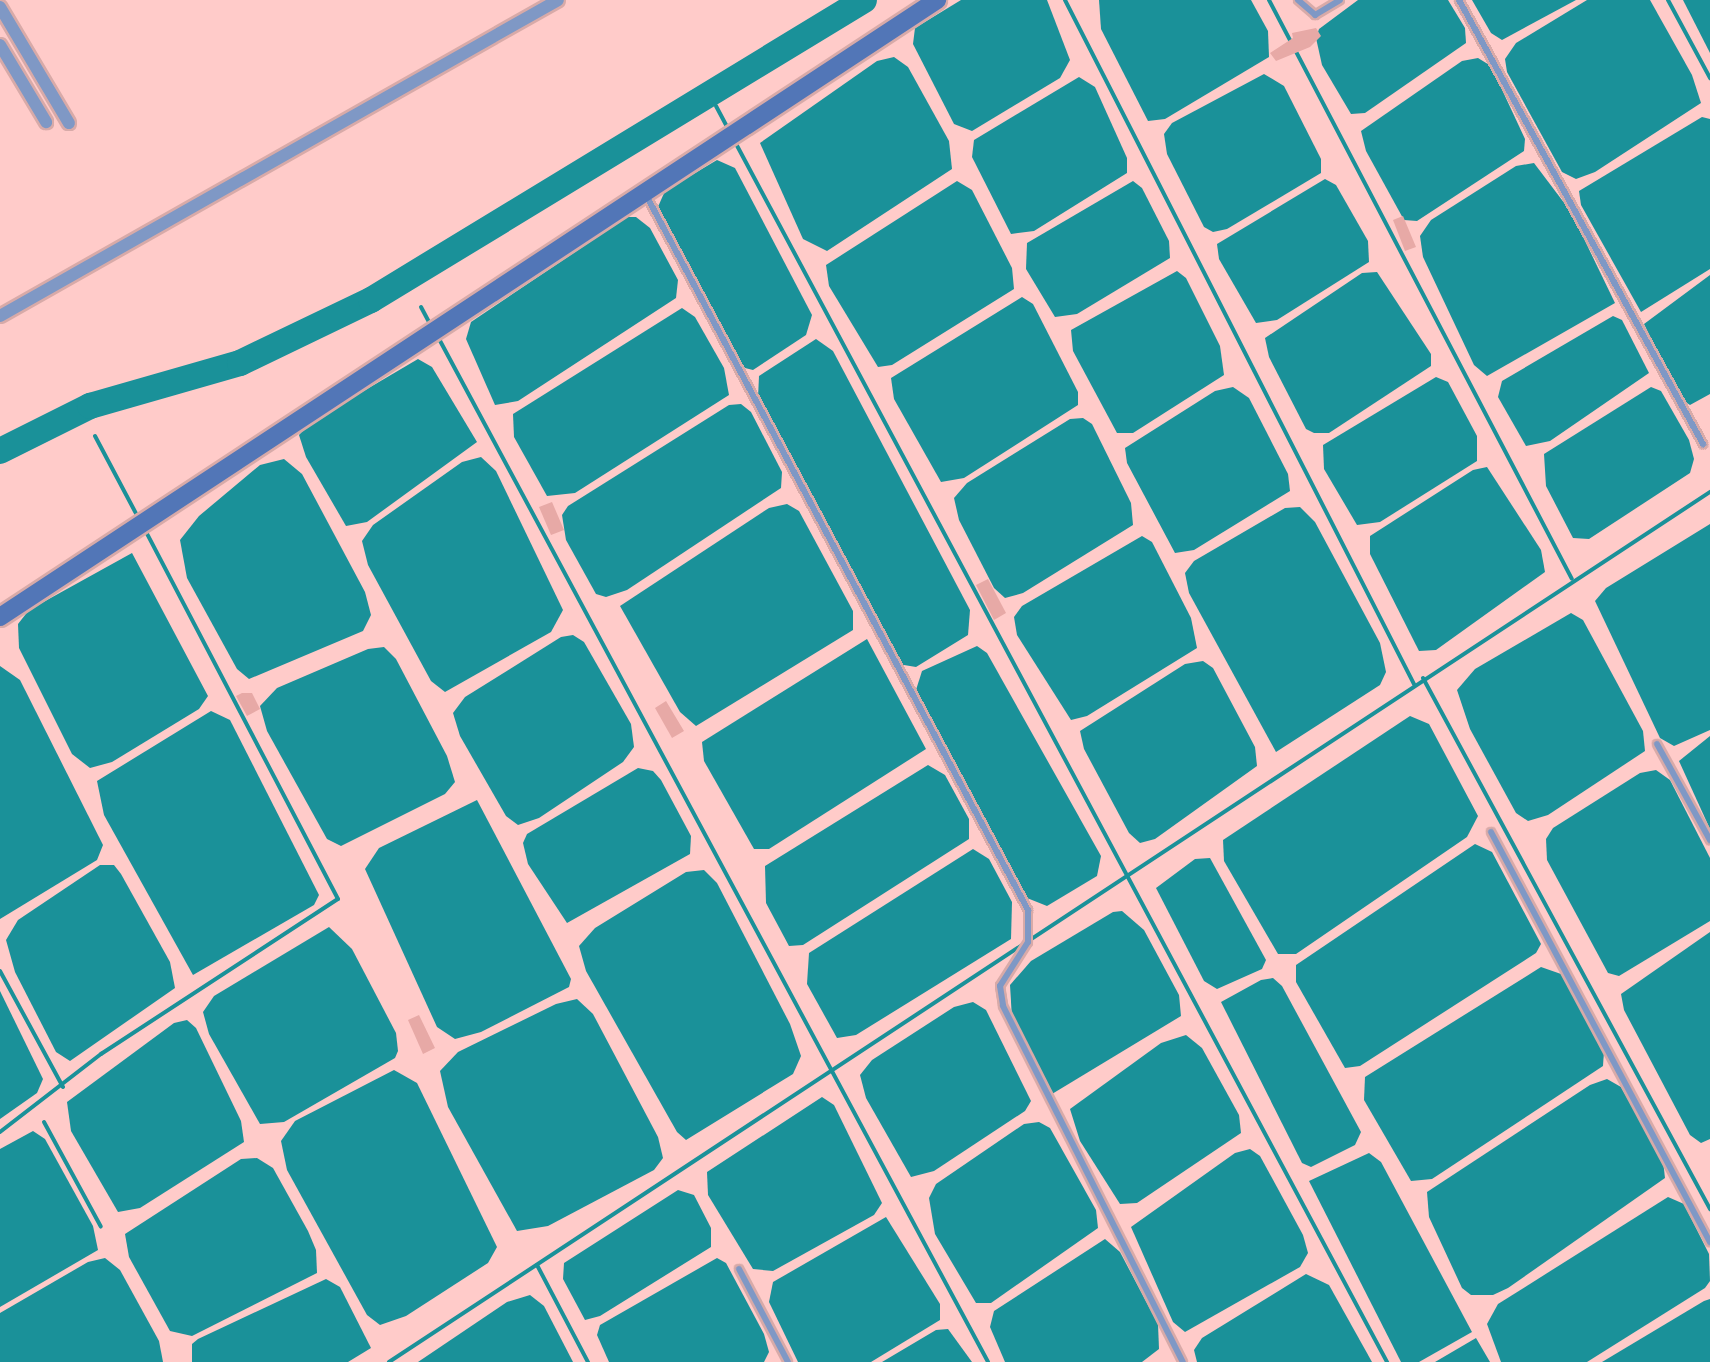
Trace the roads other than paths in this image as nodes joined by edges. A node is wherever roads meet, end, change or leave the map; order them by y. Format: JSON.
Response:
{"nodes":[{"id":1,"x":558,"y":0,"type":"edge"},
{"id":2,"x":937,"y":0,"type":"edge"},
{"id":3,"x":1298,"y":0,"type":"edge"},
{"id":4,"x":1340,"y":0,"type":"edge"},
{"id":5,"x":1459,"y":0,"type":"edge"},
{"id":6,"x":0,"y":7,"type":"edge"},
{"id":7,"x":0,"y":45,"type":"edge"},
{"id":8,"x":46,"y":122,"type":"dead end"},
{"id":9,"x":69,"y":123,"type":"dead end"},
{"id":10,"x":646,"y":195,"type":"junction"},
{"id":11,"x":0,"y":316,"type":"edge"},
{"id":12,"x":1703,"y":444,"type":"dead end"},
{"id":13,"x":0,"y":617,"type":"edge"},
{"id":14,"x":1657,"y":744,"type":"dead end"},
{"id":15,"x":1491,"y":832,"type":"dead end"},
{"id":16,"x":1710,"y":840,"type":"edge"},
{"id":17,"x":1710,"y":1242,"type":"edge"},
{"id":18,"x":739,"y":1269,"type":"dead end"},
{"id":19,"x":788,"y":1362,"type":"edge"},
{"id":20,"x":1183,"y":1362,"type":"edge"}],
"edges":[{"from":1,"to":11,"type":"street"},
{"from":2,"to":10,"type":"street"},
{"from":3,"to":4,"type":"lane"},
{"from":5,"to":12,"type":"lane"},
{"from":6,"to":9,"type":"street"},
{"from":7,"to":8,"type":"street"},
{"from":10,"to":13,"type":"street"},
{"from":10,"to":20,"type":"lane"},
{"from":14,"to":16,"type":"lane"},
{"from":15,"to":17,"type":"lane"},
{"from":18,"to":19,"type":"lane"}]}
